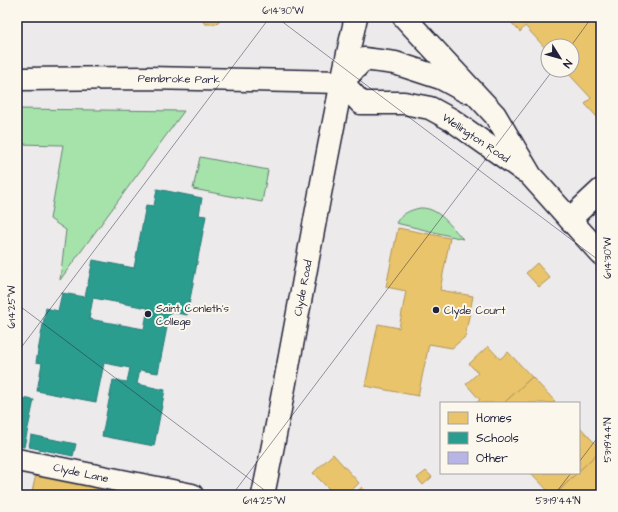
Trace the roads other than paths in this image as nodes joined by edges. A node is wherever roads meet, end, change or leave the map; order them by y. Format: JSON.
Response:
{"nodes":[{"id":1,"x":356,"y":17,"type":"edge"},
{"id":2,"x":404,"y":17,"type":"edge"},
{"id":3,"x":17,"y":80,"type":"edge"},
{"id":4,"x":342,"y":82,"type":"junction"},
{"id":5,"x":479,"y":98,"type":"junction"},
{"id":6,"x":531,"y":176,"type":"junction"},
{"id":7,"x":601,"y":190,"type":"edge"},
{"id":8,"x":570,"y":219,"type":"junction"},
{"id":9,"x":601,"y":254,"type":"edge"},
{"id":10,"x":17,"y":460,"type":"edge"},
{"id":11,"x":192,"y":495,"type":"edge"},
{"id":12,"x":263,"y":495,"type":"edge"}],
"edges":[{"from":1,"to":4,"type":"street","name":"Clyde Road"},
{"from":2,"to":5,"type":"street","name":"Wellington Road"},
{"from":3,"to":4,"type":"street","name":"Pembroke Park"},
{"from":4,"to":5,"type":"street","name":"Wellington Road"},
{"from":4,"to":6,"type":"street","name":"Wellington Road"},
{"from":4,"to":12,"type":"street","name":"Clyde Road"},
{"from":5,"to":6,"type":"street","name":"Wellington Road"},
{"from":6,"to":8,"type":"street","name":"Wellington Road"},
{"from":7,"to":8,"type":"street"},
{"from":8,"to":9,"type":"street","name":"Wellington Road"},
{"from":10,"to":11,"type":"street","name":"Clyde Lane"}]}
